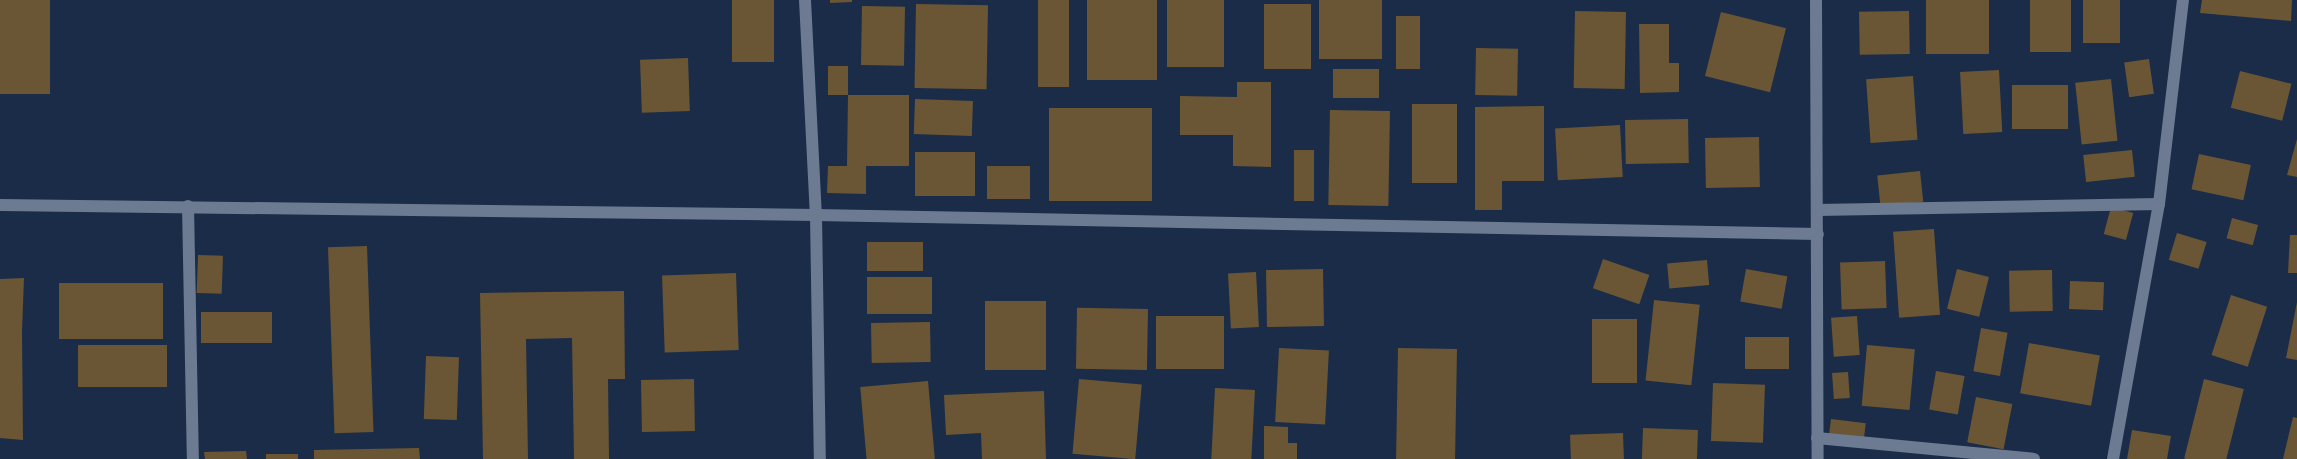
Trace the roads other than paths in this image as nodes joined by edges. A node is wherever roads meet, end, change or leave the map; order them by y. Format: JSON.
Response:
{"nodes":[{"id":1,"x":805,"y":0,"type":"edge"},
{"id":2,"x":1816,"y":0,"type":"edge"},
{"id":3,"x":2183,"y":0,"type":"edge"},
{"id":4,"x":2159,"y":204,"type":"junction"},
{"id":5,"x":0,"y":205,"type":"edge"},
{"id":6,"x":188,"y":206,"type":"junction"},
{"id":7,"x":1817,"y":210,"type":"junction"},
{"id":8,"x":816,"y":215,"type":"junction"},
{"id":9,"x":1818,"y":234,"type":"junction"},
{"id":10,"x":1817,"y":438,"type":"junction"},
{"id":11,"x":193,"y":459,"type":"edge"},
{"id":12,"x":820,"y":459,"type":"edge"},
{"id":13,"x":1818,"y":459,"type":"edge"},
{"id":14,"x":2034,"y":459,"type":"edge"},
{"id":15,"x":2113,"y":459,"type":"edge"}],
"edges":[{"from":1,"to":8,"type":"street"},
{"from":2,"to":7,"type":"street"},
{"from":3,"to":4,"type":"street"},
{"from":4,"to":7,"type":"street"},
{"from":4,"to":15,"type":"street"},
{"from":5,"to":6,"type":"street"},
{"from":6,"to":8,"type":"street"},
{"from":6,"to":11,"type":"street"},
{"from":7,"to":9,"type":"street"},
{"from":8,"to":9,"type":"street"},
{"from":8,"to":12,"type":"street"},
{"from":9,"to":10,"type":"street"},
{"from":10,"to":13,"type":"street"},
{"from":10,"to":14,"type":"street"}]}
